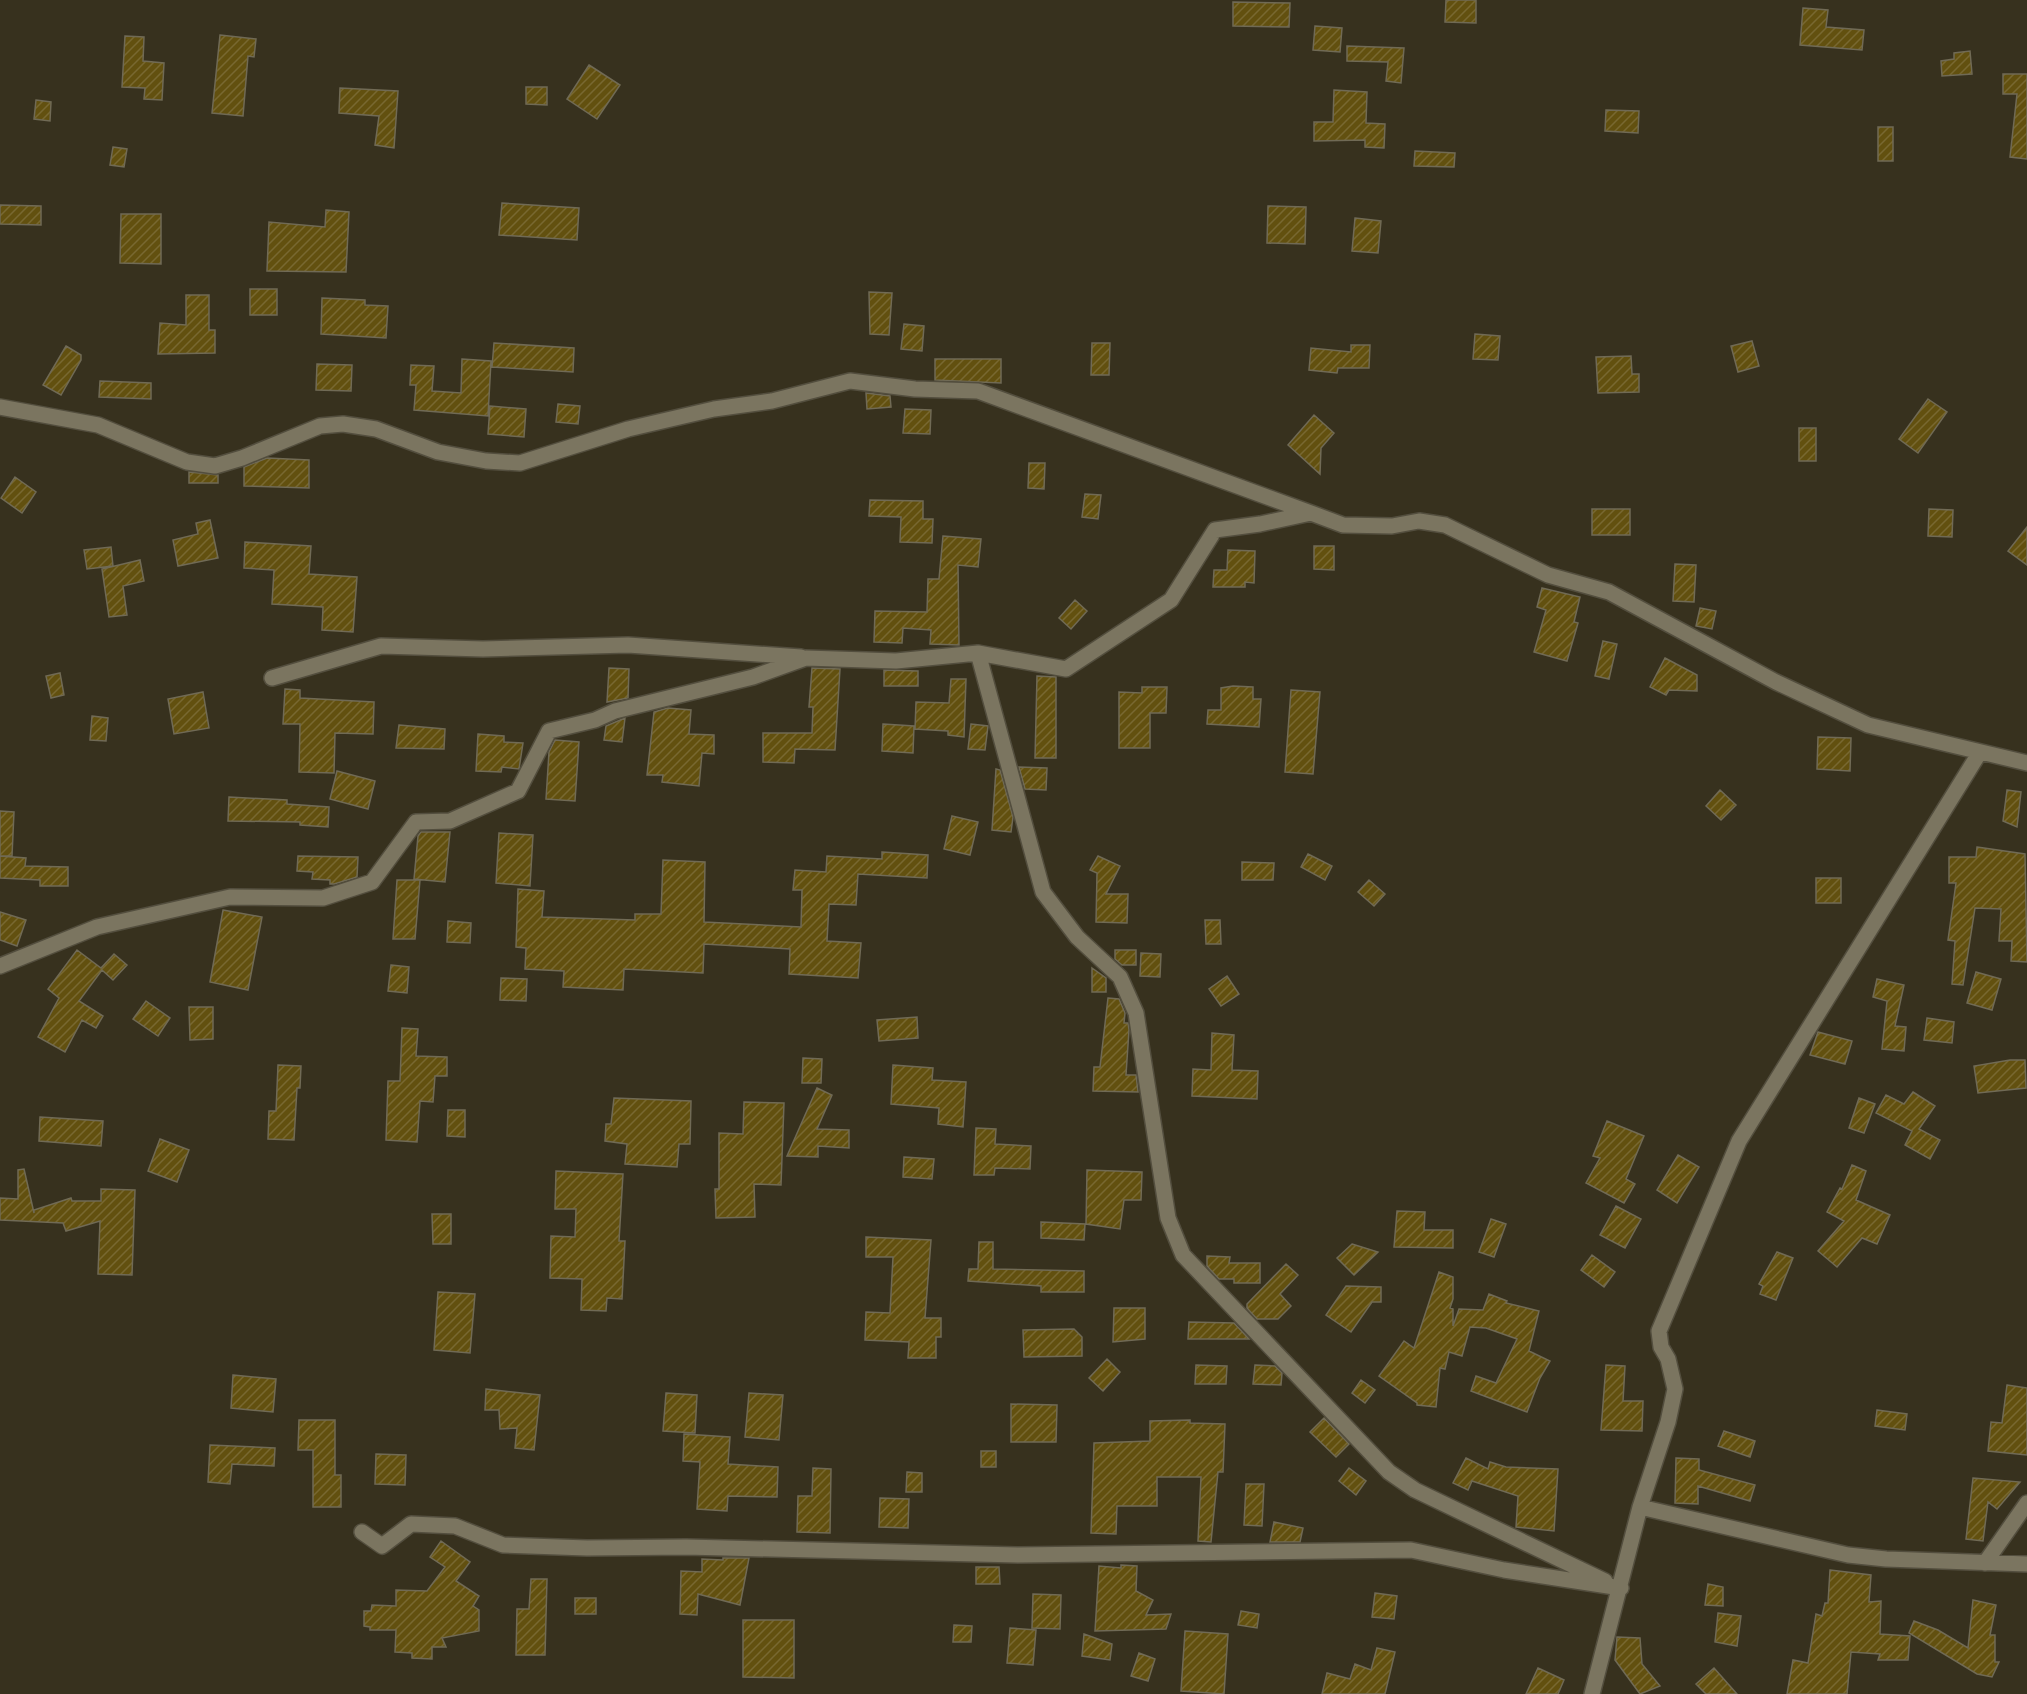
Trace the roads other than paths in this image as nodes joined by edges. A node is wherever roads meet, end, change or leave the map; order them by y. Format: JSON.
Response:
{"nodes":[{"id":1,"x":0,"y":408,"type":"edge"},
{"id":2,"x":1311,"y":513,"type":"junction"},
{"id":3,"x":978,"y":653,"type":"junction"},
{"id":4,"x":806,"y":658,"type":"junction"},
{"id":5,"x":272,"y":678,"type":"dead end"},
{"id":6,"x":1980,"y":752,"type":"junction"},
{"id":7,"x":2027,"y":763,"type":"edge"},
{"id":8,"x":0,"y":966,"type":"edge"},
{"id":9,"x":2027,"y":1503,"type":"edge"},
{"id":10,"x":1640,"y":1508,"type":"junction"},
{"id":11,"x":362,"y":1532,"type":"dead end"},
{"id":12,"x":1984,"y":1563,"type":"junction"},
{"id":13,"x":2027,"y":1564,"type":"edge"},
{"id":14,"x":1621,"y":1588,"type":"junction"},
{"id":15,"x":1592,"y":1694,"type":"edge"}],
"edges":[{"from":1,"to":2,"type":"street"},
{"from":2,"to":3,"type":"street"},
{"from":2,"to":6,"type":"street"},
{"from":3,"to":4,"type":"street"},
{"from":3,"to":14,"type":"street"},
{"from":4,"to":5,"type":"street"},
{"from":4,"to":8,"type":"street"},
{"from":6,"to":7,"type":"street"},
{"from":6,"to":10,"type":"street"},
{"from":9,"to":12,"type":"street"},
{"from":10,"to":12,"type":"street"},
{"from":10,"to":14,"type":"street"},
{"from":11,"to":14,"type":"street"},
{"from":12,"to":13,"type":"street"},
{"from":14,"to":15,"type":"street"}]}
